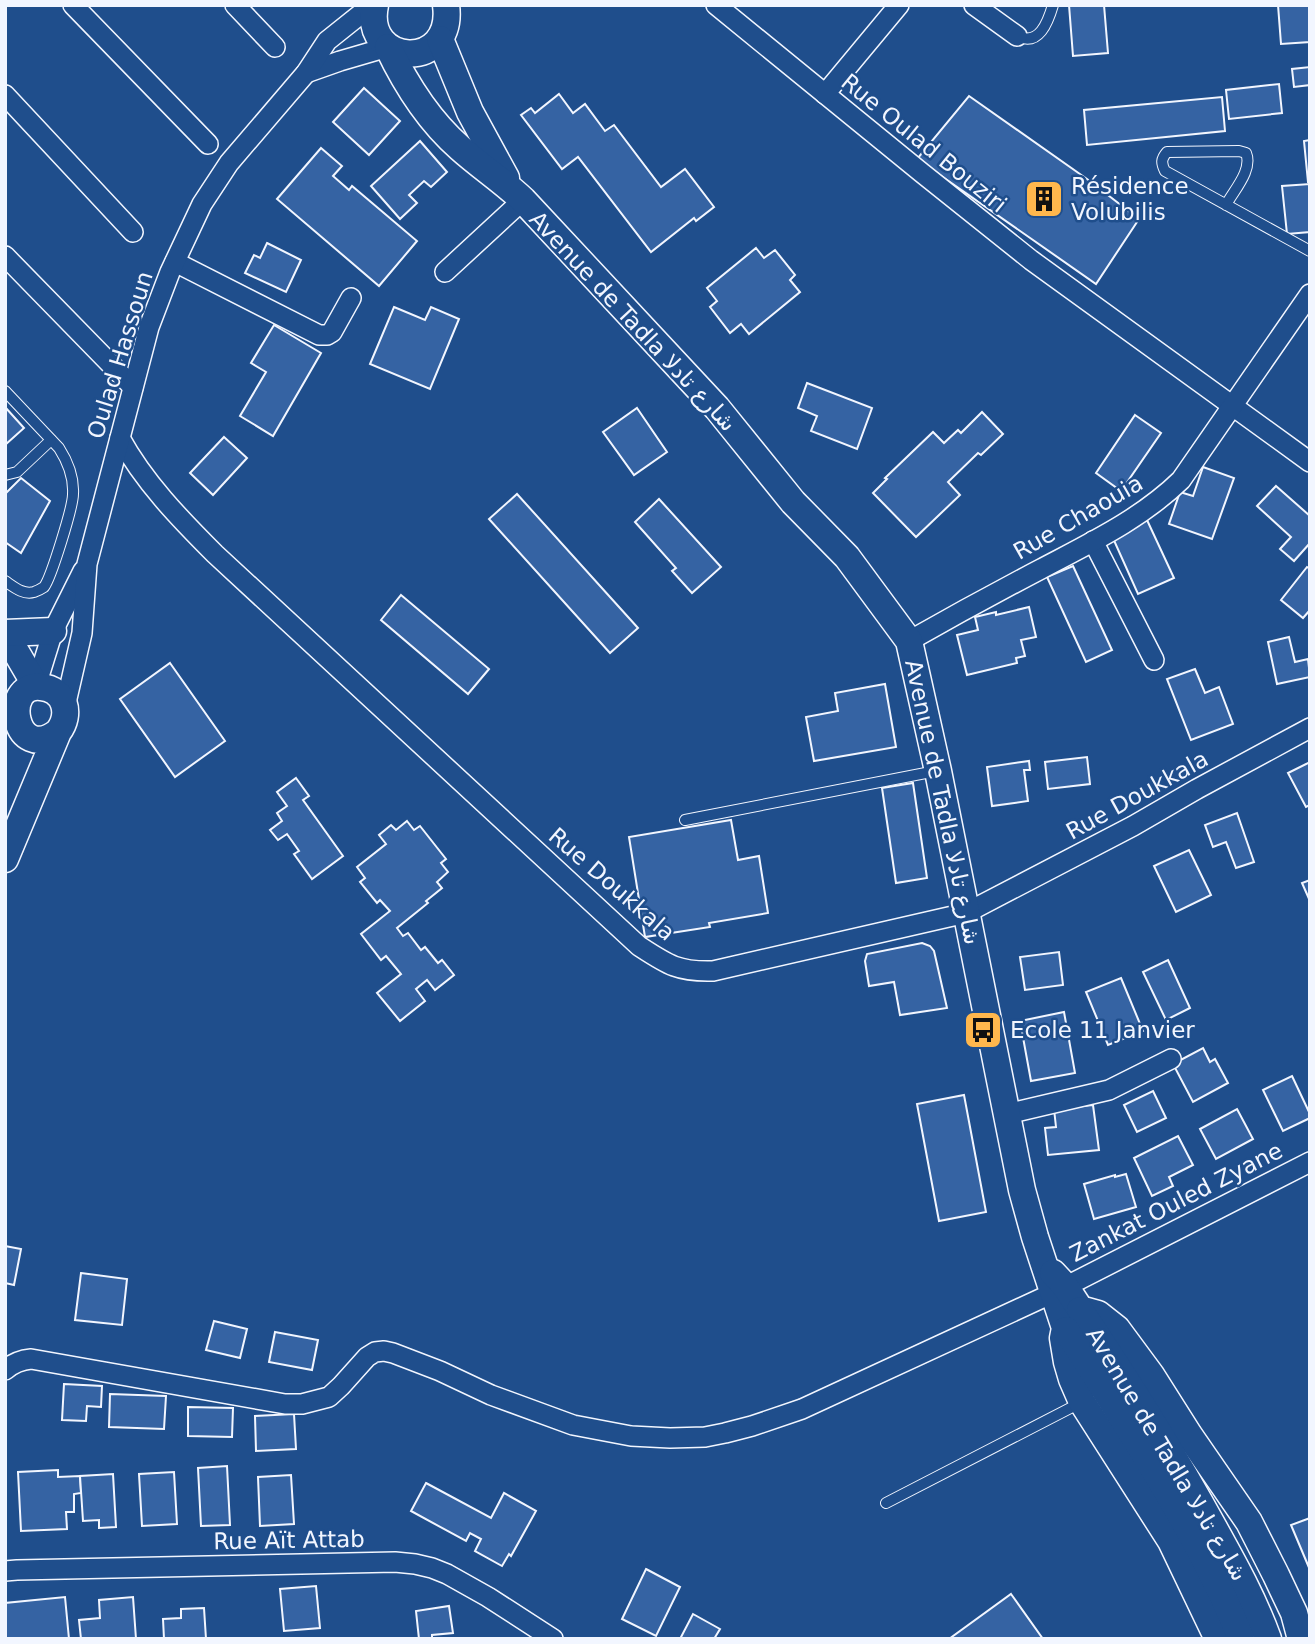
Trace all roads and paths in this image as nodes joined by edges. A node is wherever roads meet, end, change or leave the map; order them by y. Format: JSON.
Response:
{"nodes":[{"id":1,"x":73,"y":5,"type":"edge"},
{"id":2,"x":235,"y":5,"type":"edge"},
{"id":3,"x":373,"y":5,"type":"edge"},
{"id":4,"x":446,"y":5,"type":"edge"},
{"id":5,"x":716,"y":5,"type":"edge"},
{"id":6,"x":900,"y":5,"type":"edge"},
{"id":7,"x":974,"y":5,"type":"edge"},
{"id":8,"x":1052,"y":5,"type":"edge"},
{"id":9,"x":1017,"y":36,"type":"joint"},
{"id":10,"x":440,"y":39,"type":"junction"},
{"id":11,"x":275,"y":47,"type":"dead end"},
{"id":12,"x":388,"y":47,"type":"junction"},
{"id":13,"x":306,"y":73,"type":"junction"},
{"id":14,"x":825,"y":94,"type":"junction"},
{"id":15,"x":5,"y":95,"type":"edge"},
{"id":16,"x":208,"y":144,"type":"dead end"},
{"id":17,"x":517,"y":195,"type":"junction"},
{"id":18,"x":1226,"y":205,"type":"junction"},
{"id":19,"x":133,"y":232,"type":"dead end"},
{"id":20,"x":1310,"y":251,"type":"edge"},
{"id":21,"x":5,"y":256,"type":"edge"},
{"id":22,"x":175,"y":262,"type":"junction"},
{"id":23,"x":445,"y":272,"type":"dead end"},
{"id":24,"x":1310,"y":294,"type":"edge"},
{"id":25,"x":351,"y":298,"type":"dead end"},
{"id":26,"x":133,"y":387,"type":"junction"},
{"id":27,"x":5,"y":391,"type":"edge"},
{"id":28,"x":1232,"y":407,"type":"junction"},
{"id":29,"x":120,"y":438,"type":"junction"},
{"id":30,"x":51,"y":440,"type":"junction"},
{"id":31,"x":1310,"y":462,"type":"edge"},
{"id":32,"x":5,"y":475,"type":"edge"},
{"id":33,"x":1093,"y":541,"type":"junction"},
{"id":34,"x":87,"y":564,"type":"junction"},
{"id":35,"x":5,"y":581,"type":"edge"},
{"id":36,"x":53,"y":631,"type":"junction"},
{"id":37,"x":5,"y":633,"type":"edge"},
{"id":38,"x":909,"y":641,"type":"junction"},
{"id":39,"x":1154,"y":660,"type":"dead end"},
{"id":40,"x":18,"y":700,"type":"edge"},
{"id":41,"x":61,"y":720,"type":"junction"},
{"id":42,"x":1310,"y":728,"type":"edge"},
{"id":43,"x":5,"y":750,"type":"edge"},
{"id":44,"x":938,"y":771,"type":"junction"},
{"id":45,"x":685,"y":820,"type":"dead end"},
{"id":46,"x":5,"y":859,"type":"edge"},
{"id":47,"x":966,"y":913,"type":"junction"},
{"id":48,"x":1171,"y":1059,"type":"dead end"},
{"id":49,"x":1007,"y":1114,"type":"junction"},
{"id":50,"x":1310,"y":1162,"type":"edge"},
{"id":51,"x":1059,"y":1289,"type":"junction"},
{"id":52,"x":1073,"y":1319,"type":"junction"},
{"id":53,"x":5,"y":1370,"type":"edge"},
{"id":54,"x":1082,"y":1402,"type":"junction"},
{"id":55,"x":886,"y":1503,"type":"dead end"},
{"id":56,"x":5,"y":1572,"type":"edge"},
{"id":57,"x":1302,"y":1611,"type":"edge"},
{"id":58,"x":553,"y":1639,"type":"edge"},
{"id":59,"x":1218,"y":1639,"type":"edge"},
{"id":60,"x":1241,"y":1639,"type":"edge"},
{"id":61,"x":1268,"y":1639,"type":"edge"},
{"id":62,"x":1301,"y":1639,"type":"edge"}],
"edges":[{"from":1,"to":16,"type":"street"},
{"from":2,"to":11,"type":"street"},
{"from":3,"to":12,"type":"main road","name":"Avenue de Tadla شارع تادلا"},
{"from":3,"to":13,"type":"street","name":"Oulad Hassoun"},
{"from":4,"to":10,"type":"main road"},
{"from":5,"to":14,"type":"street","name":"Rue Oulad Bouziri"},
{"from":6,"to":14,"type":"street"},
{"from":7,"to":9,"type":"street"},
{"from":8,"to":9,"type":"lane"},
{"from":10,"to":12,"type":"main road"},
{"from":10,"to":17,"type":"main road","name":"Avenue de Tadla شارع تادلا"},
{"from":12,"to":13,"type":"street"},
{"from":12,"to":17,"type":"main road","name":"Avenue de Tadla شارع تادلا"},
{"from":13,"to":22,"type":"street","name":"Oulad Hassoun"},
{"from":14,"to":28,"type":"street","name":"Rue Oulad Bouziri"},
{"from":15,"to":19,"type":"street"},
{"from":17,"to":23,"type":"street"},
{"from":17,"to":38,"type":"main road","name":"Avenue de Tadla شارع تادلا"},
{"from":18,"to":18,"type":"lane"},
{"from":18,"to":20,"type":"lane"},
{"from":21,"to":26,"type":"street"},
{"from":22,"to":25,"type":"street"},
{"from":22,"to":26,"type":"street","name":"Oulad Hassoun"},
{"from":24,"to":28,"type":"street","name":"Rue Chaouia"},
{"from":26,"to":29,"type":"street","name":"Oulad Hassoun"},
{"from":27,"to":30,"type":"lane"},
{"from":28,"to":31,"type":"street","name":"Rue Oulad Bouziri"},
{"from":28,"to":33,"type":"street","name":"Rue Chaouia"},
{"from":29,"to":34,"type":"street","name":"Oulad Hassoun"},
{"from":29,"to":47,"type":"street","name":"Rue Doukkala"},
{"from":30,"to":32,"type":"lane"},
{"from":30,"to":35,"type":"lane"},
{"from":33,"to":38,"type":"street","name":"Rue Chaouia"},
{"from":33,"to":39,"type":"street"},
{"from":34,"to":36,"type":"street","name":"Oulad Hassoun"},
{"from":34,"to":41,"type":"street","name":"Oulad Hassoun"},
{"from":36,"to":37,"type":"main road"},
{"from":36,"to":40,"type":"street","name":"Oulad Hassoun"},
{"from":37,"to":40,"type":"main road"},
{"from":38,"to":44,"type":"main road","name":"Avenue de Tadla شارع تادلا"},
{"from":40,"to":41,"type":"main road"},
{"from":40,"to":41,"type":"main road"},
{"from":40,"to":43,"type":"main road"},
{"from":41,"to":46,"type":"main road"},
{"from":42,"to":47,"type":"street","name":"Rue Doukkala"},
{"from":44,"to":45,"type":"lane"},
{"from":44,"to":47,"type":"main road","name":"Avenue de Tadla شارع تادلا"},
{"from":47,"to":49,"type":"main road","name":"Avenue de Tadla شارع تادلا"},
{"from":48,"to":49,"type":"street"},
{"from":49,"to":51,"type":"main road","name":"Avenue de Tadla شارع تادلا"},
{"from":50,"to":51,"type":"street","name":"Zankat Ouled Zyane"},
{"from":51,"to":52,"type":"main road","name":"Avenue de Tadla شارع تادلا"},
{"from":51,"to":53,"type":"street","name":"Zankat Ouled Zyane"},
{"from":52,"to":54,"type":"main road","name":"Avenue de Tadla شارع تادلا"},
{"from":52,"to":57,"type":"main road","name":"Avenue de Tadla شارع تادلا"},
{"from":52,"to":60,"type":"main road","name":"Avenue de Tadla شارع تادلا"},
{"from":52,"to":61,"type":"main road","name":"Avenue de Tadla شارع تادلا"},
{"from":54,"to":55,"type":"lane"},
{"from":54,"to":59,"type":"main road","name":"Avenue de Tadla شارع تادلا"},
{"from":56,"to":58,"type":"street","name":"Rue Aït Attab"},
{"from":57,"to":62,"type":"main road","name":"Avenue de Tadla شارع تادلا"}]}
